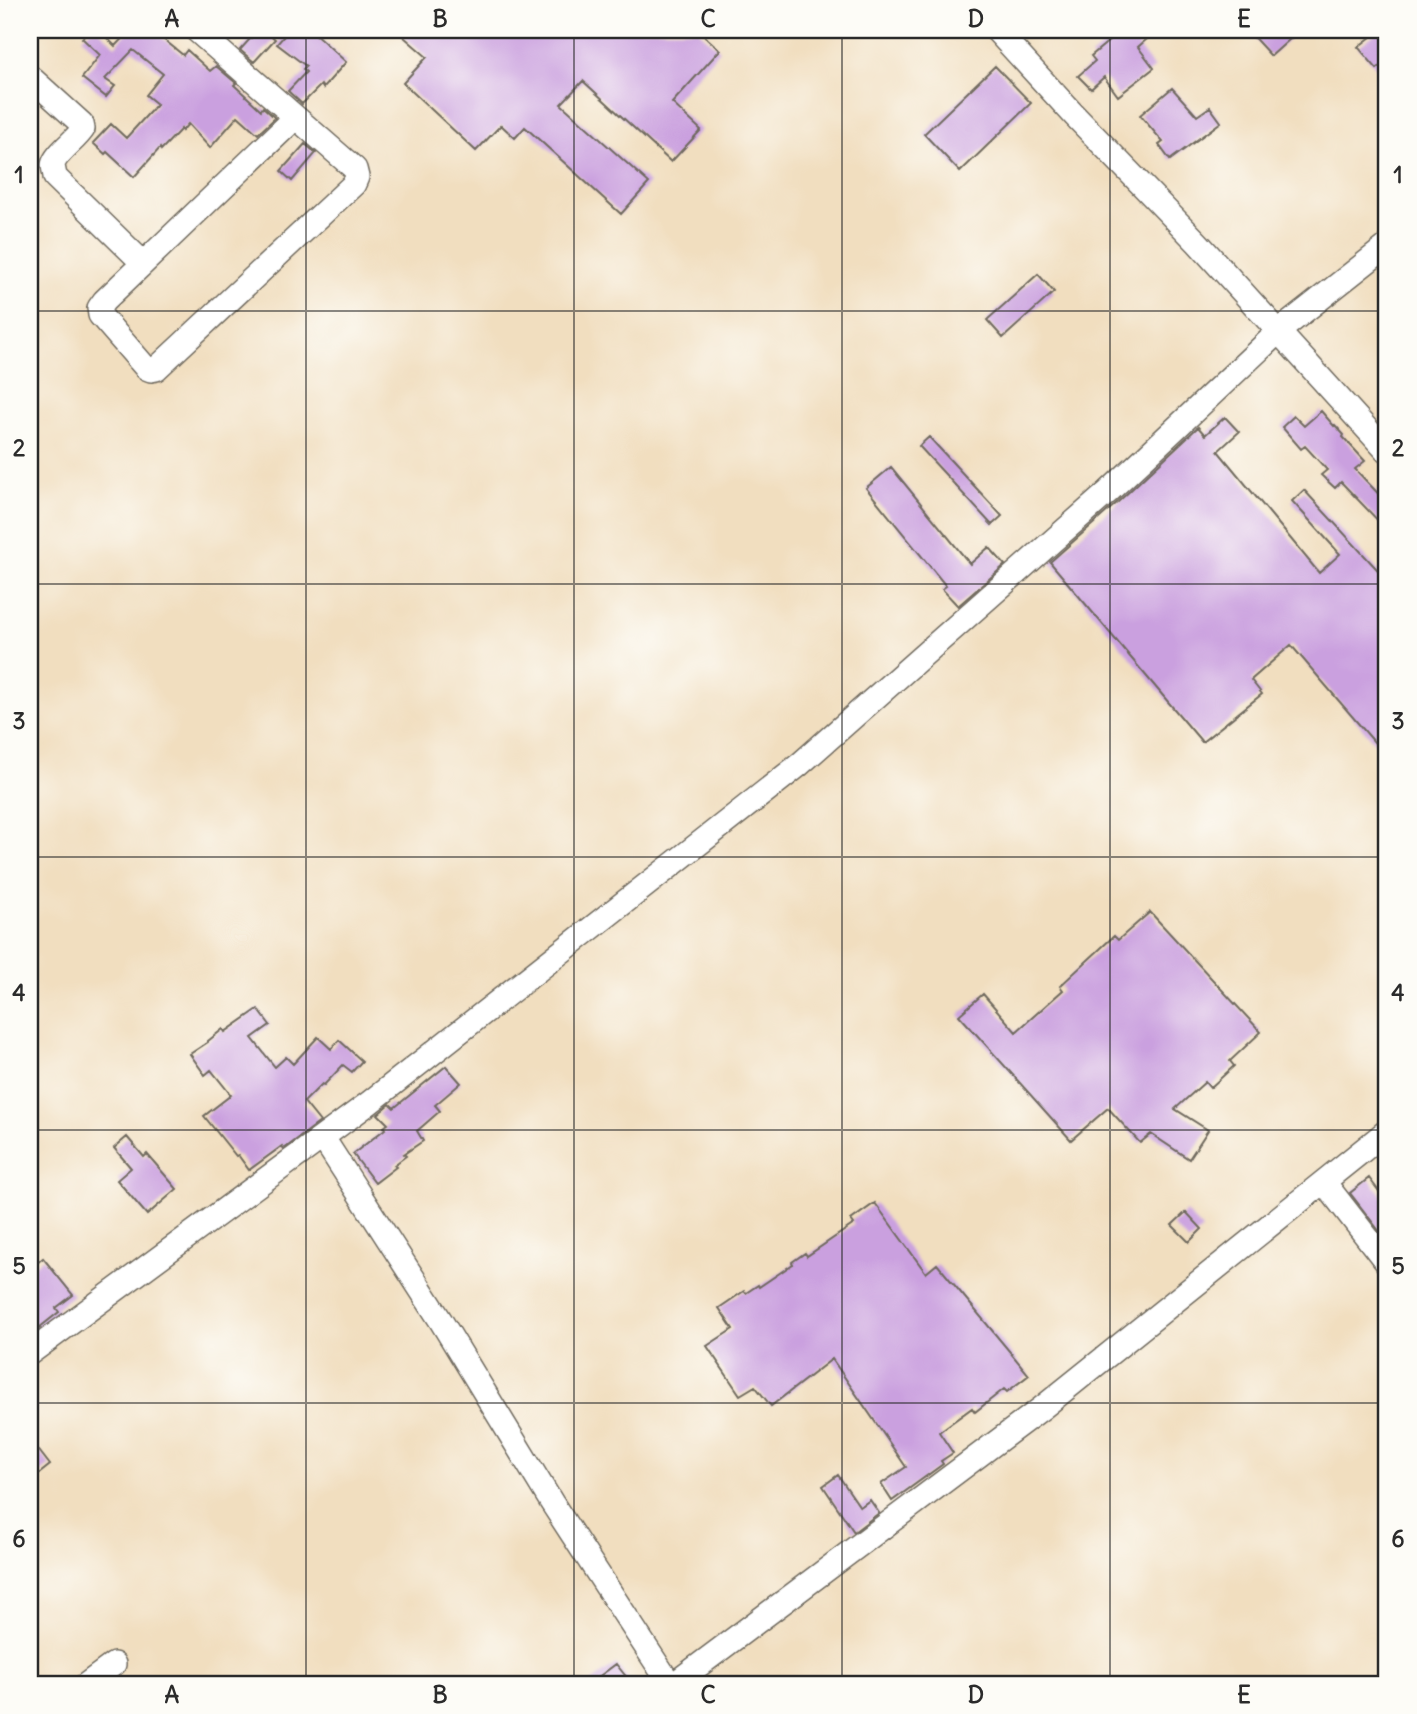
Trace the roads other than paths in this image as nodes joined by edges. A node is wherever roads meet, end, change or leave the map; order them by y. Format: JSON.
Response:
{"nodes":[{"id":1,"x":196,"y":30,"type":"edge"},
{"id":2,"x":996,"y":30,"type":"edge"},
{"id":3,"x":30,"y":77,"type":"edge"},
{"id":4,"x":295,"y":118,"type":"junction"},
{"id":5,"x":1387,"y":246,"type":"edge"},
{"id":6,"x":143,"y":263,"type":"junction"},
{"id":7,"x":1278,"y":332,"type":"junction"},
{"id":8,"x":1387,"y":451,"type":"edge"},
{"id":9,"x":1387,"y":1131,"type":"edge"},
{"id":10,"x":323,"y":1138,"type":"junction"},
{"id":11,"x":1324,"y":1182,"type":"junction"},
{"id":12,"x":1387,"y":1263,"type":"edge"},
{"id":13,"x":30,"y":1353,"type":"edge"},
{"id":14,"x":114,"y":1664,"type":"dead end"},
{"id":15,"x":88,"y":1684,"type":"edge"},
{"id":16,"x":672,"y":1684,"type":"edge"}],
"edges":[{"from":1,"to":4,"type":"street"},
{"from":2,"to":7,"type":"street"},
{"from":3,"to":6,"type":"street"},
{"from":4,"to":6,"type":"street"},
{"from":4,"to":6,"type":"street"},
{"from":5,"to":7,"type":"street"},
{"from":7,"to":8,"type":"street"},
{"from":7,"to":10,"type":"street"},
{"from":9,"to":11,"type":"street"},
{"from":10,"to":13,"type":"street"},
{"from":10,"to":16,"type":"street"},
{"from":11,"to":12,"type":"street"},
{"from":11,"to":16,"type":"street"},
{"from":14,"to":15,"type":"street"}]}
